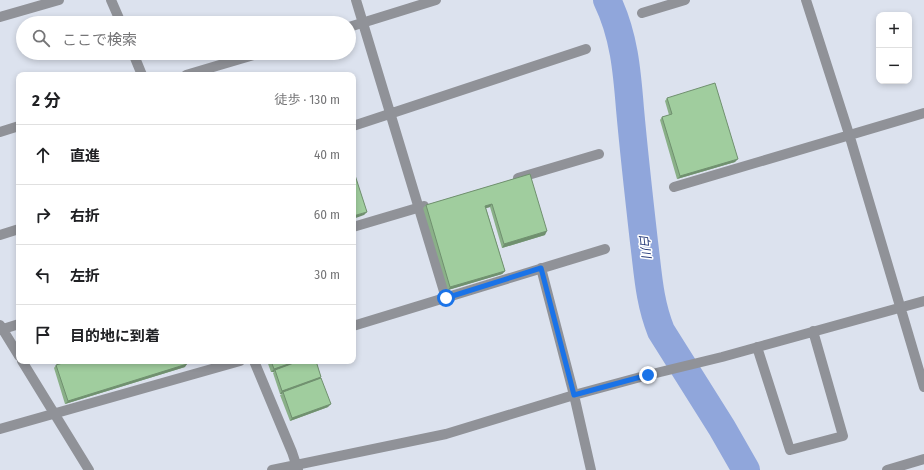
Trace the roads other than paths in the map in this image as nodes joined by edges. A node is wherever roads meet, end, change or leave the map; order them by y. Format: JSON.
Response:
{"nodes":[{"id":1,"x":59,"y":0,"type":"edge"},
{"id":2,"x":111,"y":0,"type":"edge"},
{"id":3,"x":356,"y":0,"type":"edge"},
{"id":4,"x":436,"y":0,"type":"edge"},
{"id":5,"x":685,"y":0,"type":"edge"},
{"id":6,"x":806,"y":0,"type":"edge"},
{"id":7,"x":642,"y":13,"type":"dead end"},
{"id":8,"x":118,"y":16,"type":"edge"},
{"id":9,"x":0,"y":17,"type":"edge"},
{"id":10,"x":363,"y":22,"type":"junction"},
{"id":11,"x":356,"y":24,"type":"edge"},
{"id":12,"x":586,"y":49,"type":"dead end"},
{"id":13,"x":136,"y":60,"type":"edge"},
{"id":14,"x":236,"y":60,"type":"edge"},
{"id":15,"x":141,"y":72,"type":"edge"},
{"id":16,"x":196,"y":72,"type":"edge"},
{"id":17,"x":924,"y":113,"type":"edge"},
{"id":18,"x":391,"y":114,"type":"junction"},
{"id":19,"x":356,"y":125,"type":"edge"},
{"id":20,"x":16,"y":127,"type":"edge"},
{"id":21,"x":0,"y":132,"type":"edge"},
{"id":22,"x":849,"y":134,"type":"junction"},
{"id":23,"x":599,"y":154,"type":"dead end"},
{"id":24,"x":509,"y":180,"type":"edge"},
{"id":25,"x":674,"y":187,"type":"dead end"},
{"id":26,"x":434,"y":203,"type":"edge"},
{"id":27,"x":419,"y":207,"type":"junction"},
{"id":28,"x":356,"y":226,"type":"edge"},
{"id":29,"x":16,"y":230,"type":"edge"},
{"id":30,"x":0,"y":235,"type":"edge"},
{"id":31,"x":605,"y":249,"type":"dead end"},
{"id":32,"x":541,"y":268,"type":"junction"},
{"id":33,"x":446,"y":298,"type":"junction"},
{"id":34,"x":924,"y":301,"type":"edge"},
{"id":35,"x":901,"y":308,"type":"junction"},
{"id":36,"x":16,"y":325,"type":"edge"},
{"id":37,"x":356,"y":325,"type":"edge"},
{"id":38,"x":1,"y":328,"type":"edge"},
{"id":39,"x":814,"y":331,"type":"junction"},
{"id":40,"x":757,"y":347,"type":"junction"},
{"id":41,"x":16,"y":351,"type":"edge"},
{"id":42,"x":24,"y":364,"type":"edge"},
{"id":43,"x":230,"y":364,"type":"edge"},
{"id":44,"x":255,"y":364,"type":"edge"},
{"id":45,"x":924,"y":387,"type":"edge"},
{"id":46,"x":574,"y":395,"type":"junction"},
{"id":47,"x":55,"y":414,"type":"junction"},
{"id":48,"x":0,"y":429,"type":"edge"},
{"id":49,"x":924,"y":459,"type":"edge"},
{"id":50,"x":297,"y":468,"type":"edge"},
{"id":51,"x":89,"y":470,"type":"edge"},
{"id":52,"x":272,"y":470,"type":"edge"},
{"id":53,"x":591,"y":470,"type":"edge"},
{"id":54,"x":887,"y":470,"type":"edge"}],
"edges":[{"from":1,"to":9,"type":"street"},
{"from":2,"to":8,"type":"street"},
{"from":3,"to":10,"type":"street"},
{"from":4,"to":10,"type":"street"},
{"from":5,"to":7,"type":"street"},
{"from":6,"to":22,"type":"street"},
{"from":10,"to":11,"type":"street"},
{"from":10,"to":18,"type":"street"},
{"from":12,"to":18,"type":"street"},
{"from":13,"to":15,"type":"street"},
{"from":14,"to":16,"type":"street"},
{"from":17,"to":22,"type":"street"},
{"from":18,"to":19,"type":"street"},
{"from":18,"to":27,"type":"street"},
{"from":20,"to":21,"type":"street"},
{"from":22,"to":25,"type":"street"},
{"from":22,"to":35,"type":"street"},
{"from":23,"to":24,"type":"street"},
{"from":26,"to":27,"type":"street"},
{"from":27,"to":28,"type":"street"},
{"from":27,"to":33,"type":"street"},
{"from":29,"to":30,"type":"street"},
{"from":31,"to":32,"type":"street"},
{"from":32,"to":33,"type":"street"},
{"from":32,"to":46,"type":"street"},
{"from":33,"to":37,"type":"street"},
{"from":34,"to":35,"type":"street"},
{"from":35,"to":39,"type":"street"},
{"from":35,"to":45,"type":"street"},
{"from":36,"to":38,"type":"street"},
{"from":38,"to":41,"type":"street"},
{"from":39,"to":40,"type":"street"},
{"from":39,"to":40,"type":"street"},
{"from":40,"to":46,"type":"street"},
{"from":42,"to":47,"type":"street"},
{"from":43,"to":47,"type":"street"},
{"from":44,"to":50,"type":"street"},
{"from":46,"to":50,"type":"street"},
{"from":46,"to":53,"type":"street"},
{"from":47,"to":48,"type":"street"},
{"from":47,"to":51,"type":"street"},
{"from":49,"to":54,"type":"street"},
{"from":50,"to":52,"type":"street"}]}
